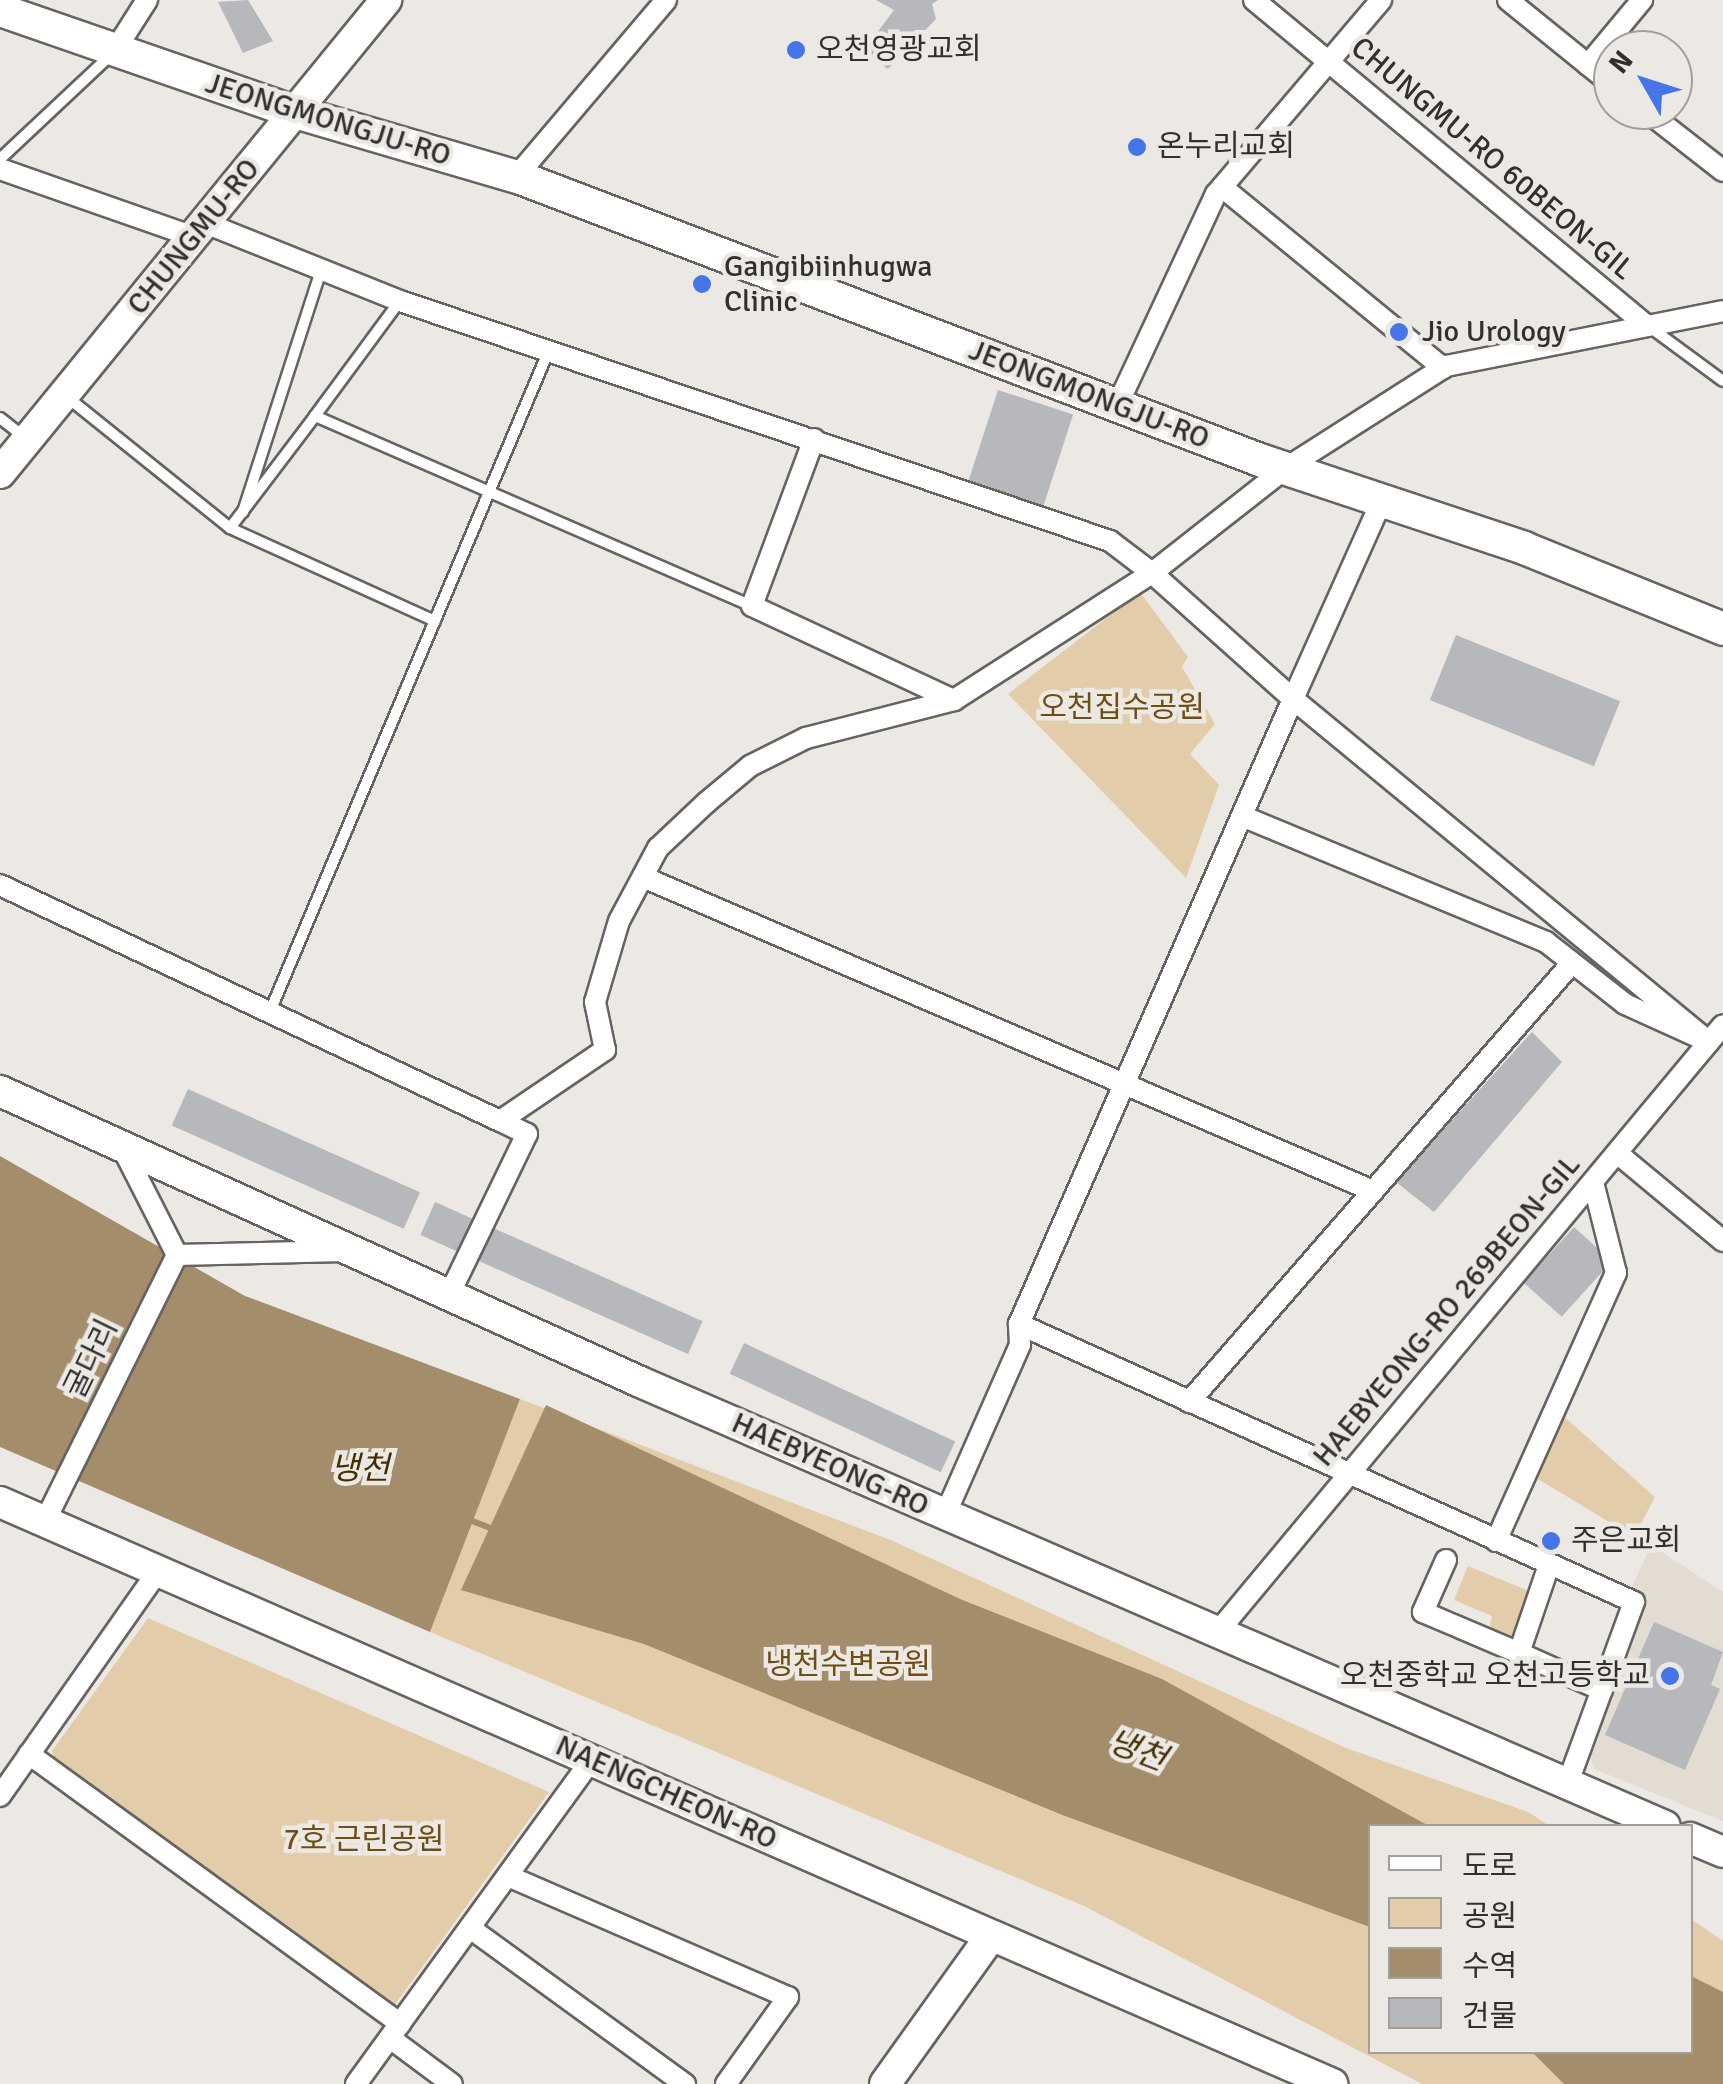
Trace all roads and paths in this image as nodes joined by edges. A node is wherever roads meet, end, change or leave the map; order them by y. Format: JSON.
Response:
{"nodes":[{"id":1,"x":147,"y":0,"type":"edge"},
{"id":2,"x":386,"y":0,"type":"edge"},
{"id":3,"x":666,"y":0,"type":"edge"},
{"id":4,"x":1254,"y":0,"type":"edge"},
{"id":5,"x":1380,"y":0,"type":"edge"},
{"id":6,"x":1508,"y":0,"type":"edge"},
{"id":7,"x":1642,"y":0,"type":"edge"},
{"id":8,"x":0,"y":10,"type":"edge"},
{"id":9,"x":114,"y":52,"type":"junction"},
{"id":10,"x":1328,"y":62,"type":"junction"},
{"id":11,"x":1588,"y":65,"type":"junction"},
{"id":12,"x":1593,"y":69,"type":"edge"},
{"id":13,"x":295,"y":112,"type":"junction"},
{"id":14,"x":1671,"y":130,"type":"edge"},
{"id":15,"x":0,"y":159,"type":"edge"},
{"id":16,"x":0,"y":170,"type":"edge"},
{"id":17,"x":1723,"y":171,"type":"edge"},
{"id":18,"x":516,"y":177,"type":"junction"},
{"id":19,"x":1222,"y":187,"type":"junction"},
{"id":20,"x":199,"y":230,"type":"junction"},
{"id":21,"x":322,"y":270,"type":"junction"},
{"id":22,"x":400,"y":301,"type":"junction"},
{"id":23,"x":1723,"y":310,"type":"edge"},
{"id":24,"x":1646,"y":325,"type":"junction"},
{"id":25,"x":550,"y":349,"type":"junction"},
{"id":26,"x":1443,"y":368,"type":"junction"},
{"id":27,"x":1723,"y":381,"type":"edge"},
{"id":28,"x":64,"y":394,"type":"junction"},
{"id":29,"x":1117,"y":406,"type":"junction"},
{"id":30,"x":314,"y":416,"type":"junction"},
{"id":31,"x":0,"y":418,"type":"edge"},
{"id":32,"x":814,"y":439,"type":"junction"},
{"id":33,"x":27,"y":440,"type":"junction"},
{"id":34,"x":1286,"y":468,"type":"junction"},
{"id":35,"x":0,"y":473,"type":"edge"},
{"id":36,"x":494,"y":490,"type":"junction"},
{"id":37,"x":1382,"y":500,"type":"junction"},
{"id":38,"x":243,"y":512,"type":"junction"},
{"id":39,"x":230,"y":528,"type":"junction"},
{"id":40,"x":1152,"y":573,"type":"junction"},
{"id":41,"x":752,"y":606,"type":"junction"},
{"id":42,"x":435,"y":621,"type":"junction"},
{"id":43,"x":1723,"y":629,"type":"edge"},
{"id":44,"x":1293,"y":699,"type":"junction"},
{"id":45,"x":954,"y":700,"type":"junction"},
{"id":46,"x":1242,"y":816,"type":"junction"},
{"id":47,"x":643,"y":877,"type":"junction"},
{"id":48,"x":0,"y":885,"type":"edge"},
{"id":49,"x":1572,"y":963,"type":"junction"},
{"id":50,"x":271,"y":1009,"type":"junction"},
{"id":51,"x":1718,"y":1040,"type":"edge"},
{"id":52,"x":1125,"y":1083,"type":"junction"},
{"id":53,"x":0,"y":1091,"type":"edge"},
{"id":54,"x":500,"y":1120,"type":"junction"},
{"id":55,"x":122,"y":1146,"type":"junction"},
{"id":56,"x":1617,"y":1152,"type":"junction"},
{"id":57,"x":1593,"y":1182,"type":"junction"},
{"id":58,"x":1373,"y":1191,"type":"junction"},
{"id":59,"x":1723,"y":1241,"type":"edge"},
{"id":60,"x":353,"y":1251,"type":"junction"},
{"id":61,"x":175,"y":1257,"type":"junction"},
{"id":62,"x":450,"y":1296,"type":"junction"},
{"id":63,"x":1019,"y":1324,"type":"junction"},
{"id":64,"x":1188,"y":1402,"type":"junction"},
{"id":65,"x":1348,"y":1476,"type":"junction"},
{"id":66,"x":0,"y":1502,"type":"edge"},
{"id":67,"x":945,"y":1516,"type":"junction"},
{"id":68,"x":45,"y":1521,"type":"junction"},
{"id":69,"x":1496,"y":1541,"type":"junction"},
{"id":70,"x":1446,"y":1560,"type":"dead end"},
{"id":71,"x":1549,"y":1565,"type":"junction"},
{"id":72,"x":158,"y":1571,"type":"junction"},
{"id":73,"x":1216,"y":1634,"type":"junction"},
{"id":74,"x":1519,"y":1653,"type":"junction"},
{"id":75,"x":1602,"y":1690,"type":"junction"},
{"id":76,"x":30,"y":1754,"type":"junction"},
{"id":77,"x":592,"y":1761,"type":"junction"},
{"id":78,"x":1567,"y":1785,"type":"junction"},
{"id":79,"x":0,"y":1796,"type":"edge"},
{"id":80,"x":1660,"y":1824,"type":"edge"},
{"id":81,"x":1693,"y":1839,"type":"edge"},
{"id":82,"x":1723,"y":1852,"type":"edge"},
{"id":83,"x":508,"y":1876,"type":"junction"},
{"id":84,"x":470,"y":1928,"type":"junction"},
{"id":85,"x":991,"y":1936,"type":"junction"},
{"id":86,"x":395,"y":2031,"type":"junction"},
{"id":87,"x":356,"y":2084,"type":"edge"},
{"id":88,"x":452,"y":2084,"type":"edge"},
{"id":89,"x":685,"y":2084,"type":"edge"},
{"id":90,"x":726,"y":2084,"type":"edge"},
{"id":91,"x":885,"y":2084,"type":"edge"},
{"id":92,"x":1332,"y":2084,"type":"edge"}],
"edges":[{"from":1,"to":9,"type":"street"},
{"from":2,"to":13,"type":"main road","name":"CHUNGMU-RO"},
{"from":3,"to":18,"type":"street"},
{"from":4,"to":10,"type":"street","name":"CHUNGMU-RO 60BEON-GIL"},
{"from":5,"to":10,"type":"street"},
{"from":6,"to":11,"type":"street"},
{"from":7,"to":11,"type":"street"},
{"from":8,"to":9,"type":"main road","name":"JEONGMONGJU-RO"},
{"from":9,"to":13,"type":"main road","name":"JEONGMONGJU-RO"},
{"from":9,"to":15,"type":"lane"},
{"from":10,"to":19,"type":"street"},
{"from":10,"to":24,"type":"street","name":"CHUNGMU-RO 60BEON-GIL"},
{"from":11,"to":12,"type":"street"},
{"from":13,"to":18,"type":"main road","name":"JEONGMONGJU-RO"},
{"from":13,"to":20,"type":"main road","name":"CHUNGMU-RO"},
{"from":14,"to":17,"type":"street"},
{"from":16,"to":20,"type":"street"},
{"from":18,"to":29,"type":"main road","name":"JEONGMONGJU-RO"},
{"from":19,"to":26,"type":"street"},
{"from":19,"to":29,"type":"street"},
{"from":20,"to":21,"type":"street"},
{"from":20,"to":28,"type":"main road","name":"CHUNGMU-RO"},
{"from":21,"to":22,"type":"street"},
{"from":21,"to":38,"type":"lane"},
{"from":22,"to":25,"type":"street"},
{"from":22,"to":30,"type":"lane"},
{"from":23,"to":24,"type":"street"},
{"from":24,"to":26,"type":"street"},
{"from":24,"to":27,"type":"lane"},
{"from":25,"to":32,"type":"street"},
{"from":25,"to":36,"type":"lane"},
{"from":26,"to":34,"type":"street"},
{"from":28,"to":33,"type":"main road","name":"CHUNGMU-RO"},
{"from":28,"to":39,"type":"lane"},
{"from":29,"to":34,"type":"main road","name":"JEONGMONGJU-RO"},
{"from":30,"to":36,"type":"lane"},
{"from":30,"to":38,"type":"lane"},
{"from":31,"to":33,"type":"lane"},
{"from":32,"to":40,"type":"street"},
{"from":32,"to":41,"type":"street"},
{"from":33,"to":35,"type":"main road","name":"CHUNGMU-RO"},
{"from":34,"to":37,"type":"main road","name":"JEONGMONGJU-RO"},
{"from":34,"to":40,"type":"street"},
{"from":36,"to":41,"type":"lane"},
{"from":36,"to":42,"type":"lane"},
{"from":37,"to":43,"type":"main road","name":"JEONGMONGJU-RO"},
{"from":37,"to":44,"type":"street"},
{"from":38,"to":39,"type":"lane"},
{"from":39,"to":42,"type":"lane"},
{"from":40,"to":44,"type":"street"},
{"from":40,"to":45,"type":"street"},
{"from":41,"to":45,"type":"street"},
{"from":42,"to":50,"type":"lane"},
{"from":44,"to":46,"type":"street"},
{"from":44,"to":51,"type":"street"},
{"from":45,"to":47,"type":"street"},
{"from":46,"to":49,"type":"street"},
{"from":46,"to":52,"type":"street"},
{"from":47,"to":52,"type":"street"},
{"from":47,"to":54,"type":"street"},
{"from":48,"to":50,"type":"street"},
{"from":49,"to":51,"type":"street"},
{"from":49,"to":58,"type":"street"},
{"from":50,"to":54,"type":"street"},
{"from":51,"to":56,"type":"street","name":"HAEBYEONG-RO 269BEON-GIL"},
{"from":52,"to":58,"type":"street"},
{"from":52,"to":63,"type":"street"},
{"from":53,"to":55,"type":"main road","name":"HAEBYEONG-RO"},
{"from":54,"to":62,"type":"street"},
{"from":55,"to":60,"type":"main road","name":"HAEBYEONG-RO"},
{"from":55,"to":61,"type":"street"},
{"from":56,"to":57,"type":"street","name":"HAEBYEONG-RO 269BEON-GIL"},
{"from":56,"to":59,"type":"street"},
{"from":57,"to":65,"type":"street","name":"HAEBYEONG-RO 269BEON-GIL"},
{"from":57,"to":69,"type":"street"},
{"from":58,"to":64,"type":"street"},
{"from":60,"to":61,"type":"street"},
{"from":60,"to":62,"type":"main road","name":"HAEBYEONG-RO"},
{"from":61,"to":68,"type":"street","name":"굴다리"},
{"from":62,"to":67,"type":"main road","name":"HAEBYEONG-RO"},
{"from":63,"to":64,"type":"street"},
{"from":63,"to":67,"type":"street"},
{"from":64,"to":65,"type":"street"},
{"from":65,"to":69,"type":"street"},
{"from":65,"to":73,"type":"street","name":"HAEBYEONG-RO 269BEON-GIL"},
{"from":66,"to":68,"type":"main road","name":"NAENGCHEON-RO"},
{"from":67,"to":73,"type":"main road","name":"HAEBYEONG-RO"},
{"from":68,"to":72,"type":"main road","name":"NAENGCHEON-RO"},
{"from":69,"to":71,"type":"street"},
{"from":70,"to":74,"type":"street"},
{"from":71,"to":74,"type":"street"},
{"from":71,"to":75,"type":"street"},
{"from":72,"to":76,"type":"street"},
{"from":72,"to":77,"type":"main road","name":"NAENGCHEON-RO"},
{"from":73,"to":78,"type":"main road","name":"HAEBYEONG-RO"},
{"from":74,"to":75,"type":"street"},
{"from":75,"to":78,"type":"street"},
{"from":76,"to":79,"type":"street"},
{"from":76,"to":86,"type":"street"},
{"from":77,"to":83,"type":"street"},
{"from":77,"to":85,"type":"main road","name":"NAENGCHEON-RO"},
{"from":78,"to":80,"type":"main road","name":"HAEBYEONG-RO"},
{"from":81,"to":82,"type":"main road"},
{"from":83,"to":84,"type":"street"},
{"from":83,"to":90,"type":"street"},
{"from":84,"to":86,"type":"street"},
{"from":84,"to":89,"type":"street"},
{"from":85,"to":91,"type":"main road"},
{"from":85,"to":92,"type":"main road","name":"NAENGCHEON-RO"},
{"from":86,"to":87,"type":"street"},
{"from":86,"to":88,"type":"street"}]}
